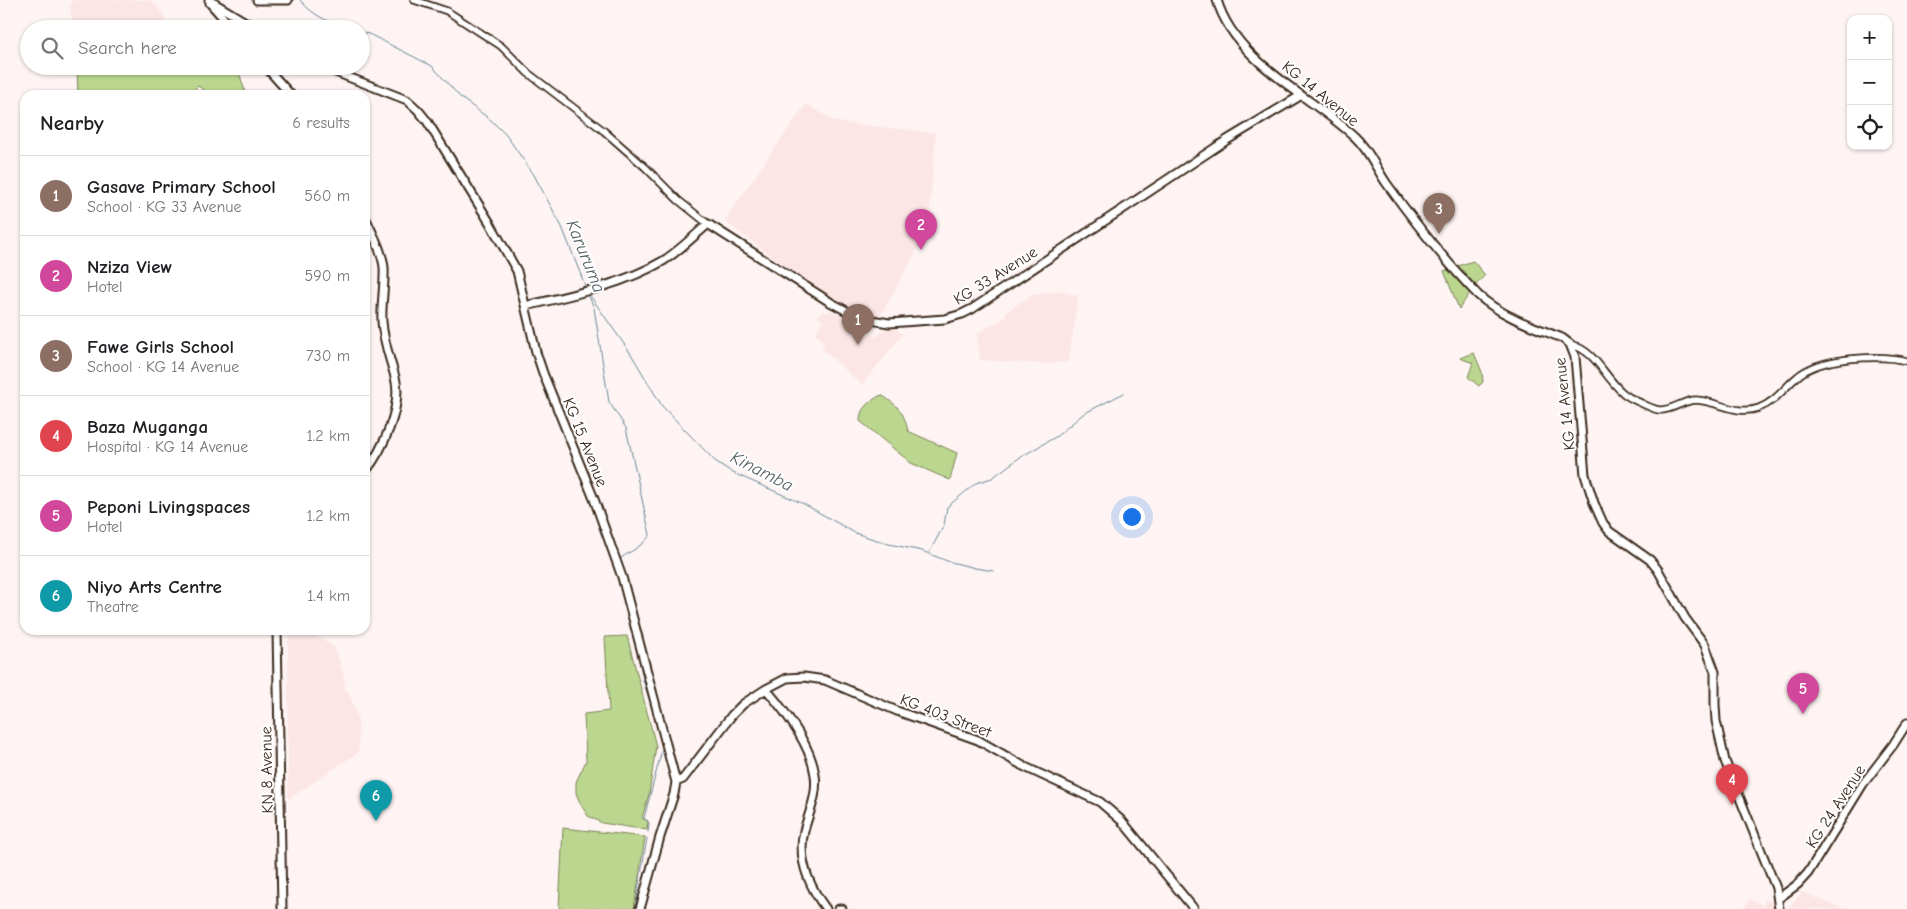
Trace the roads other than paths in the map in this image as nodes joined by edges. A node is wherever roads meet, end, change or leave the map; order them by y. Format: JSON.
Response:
{"nodes":[{"id":1,"x":208,"y":0,"type":"edge"},
{"id":2,"x":257,"y":0,"type":"edge"},
{"id":3,"x":288,"y":0,"type":"edge"},
{"id":4,"x":414,"y":0,"type":"edge"},
{"id":5,"x":1218,"y":0,"type":"edge"},
{"id":6,"x":233,"y":14,"type":"junction"},
{"id":7,"x":222,"y":16,"type":"junction"},
{"id":8,"x":226,"y":20,"type":"edge"},
{"id":9,"x":233,"y":20,"type":"edge"},
{"id":10,"x":243,"y":20,"type":"edge"},
{"id":11,"x":273,"y":75,"type":"edge"},
{"id":12,"x":339,"y":75,"type":"edge"},
{"id":13,"x":287,"y":90,"type":"edge"},
{"id":14,"x":1300,"y":96,"type":"junction"},
{"id":15,"x":708,"y":224,"type":"junction"},
{"id":16,"x":370,"y":229,"type":"edge"},
{"id":17,"x":526,"y":306,"type":"junction"},
{"id":18,"x":1570,"y":344,"type":"junction"},
{"id":19,"x":1907,"y":361,"type":"edge"},
{"id":20,"x":370,"y":466,"type":"edge"},
{"id":21,"x":277,"y":635,"type":"edge"},
{"id":22,"x":766,"y":689,"type":"junction"},
{"id":23,"x":1907,"y":723,"type":"edge"},
{"id":24,"x":676,"y":782,"type":"junction"},
{"id":25,"x":1779,"y":898,"type":"junction"},
{"id":26,"x":827,"y":908,"type":"edge"},
{"id":27,"x":282,"y":909,"type":"edge"},
{"id":28,"x":640,"y":909,"type":"edge"},
{"id":29,"x":1194,"y":909,"type":"edge"},
{"id":30,"x":1779,"y":909,"type":"edge"}],
"edges":[{"from":1,"to":6,"type":"main road"},
{"from":1,"to":7,"type":"main road"},
{"from":2,"to":3,"type":"main road"},
{"from":4,"to":15,"type":"street"},
{"from":5,"to":14,"type":"main road","name":"KG 14 Avenue"},
{"from":6,"to":7,"type":"main road"},
{"from":6,"to":9,"type":"main road"},
{"from":6,"to":10,"type":"main road"},
{"from":7,"to":8,"type":"main road"},
{"from":11,"to":13,"type":"main road"},
{"from":12,"to":17,"type":"main road","name":"KG 15 Avenue"},
{"from":14,"to":15,"type":"main road","name":"KG 33 Avenue"},
{"from":14,"to":18,"type":"main road","name":"KG 14 Avenue"},
{"from":15,"to":17,"type":"main road"},
{"from":16,"to":20,"type":"main road"},
{"from":17,"to":24,"type":"main road","name":"KG 15 Avenue"},
{"from":18,"to":19,"type":"street"},
{"from":18,"to":25,"type":"main road","name":"KG 14 Avenue"},
{"from":21,"to":27,"type":"main road","name":"KN 8 Avenue"},
{"from":22,"to":24,"type":"main road","name":"KG 403 Street"},
{"from":22,"to":26,"type":"main road"},
{"from":22,"to":29,"type":"main road","name":"KG 403 Street"},
{"from":23,"to":25,"type":"main road","name":"KG 24 Avenue"},
{"from":24,"to":28,"type":"main road","name":"KG 15 Avenue"},
{"from":25,"to":30,"type":"main road","name":"KG 14 Avenue"}]}
